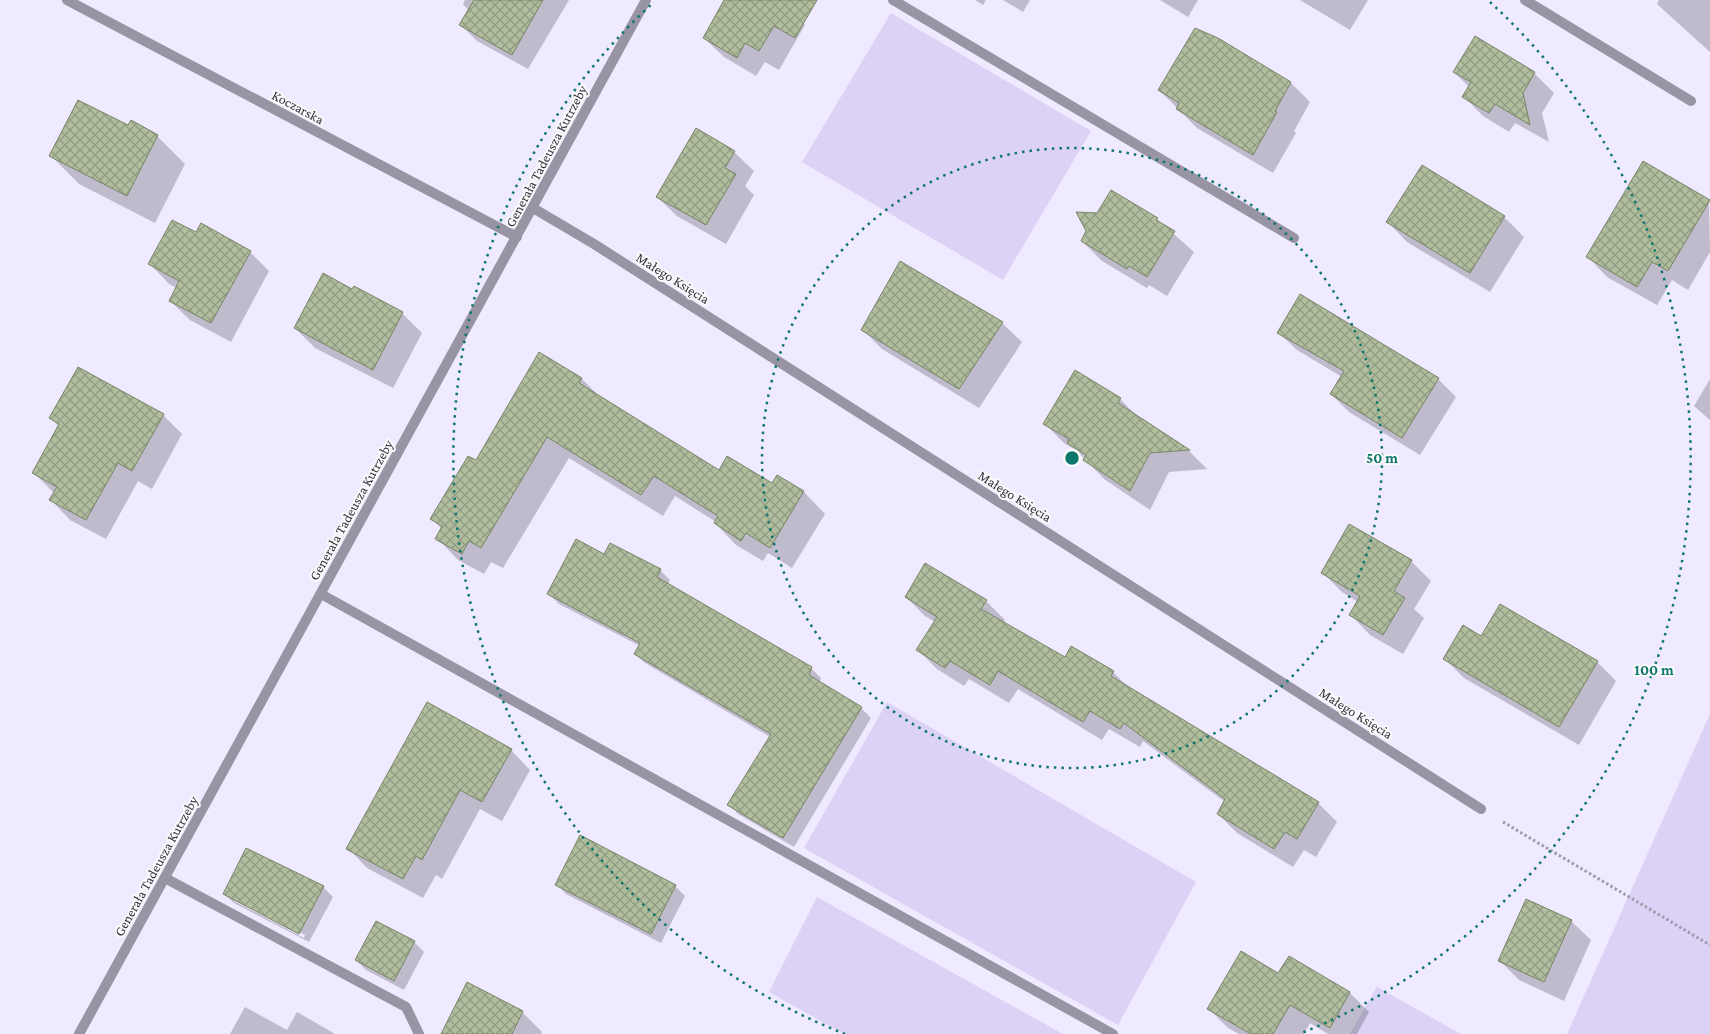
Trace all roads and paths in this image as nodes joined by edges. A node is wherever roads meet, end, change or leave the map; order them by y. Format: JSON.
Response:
{"nodes":[{"id":1,"x":67,"y":0,"type":"edge"},
{"id":2,"x":646,"y":0,"type":"edge"},
{"id":3,"x":894,"y":0,"type":"edge"},
{"id":4,"x":1525,"y":0,"type":"edge"},
{"id":5,"x":1691,"y":100,"type":"dead end"},
{"id":6,"x":533,"y":208,"type":"junction"},
{"id":7,"x":517,"y":237,"type":"junction"},
{"id":8,"x":1294,"y":238,"type":"dead end"},
{"id":9,"x":321,"y":594,"type":"junction"},
{"id":10,"x":1481,"y":809,"type":"joint"},
{"id":11,"x":165,"y":878,"type":"junction"},
{"id":12,"x":1710,"y":945,"type":"edge"},
{"id":13,"x":79,"y":1034,"type":"edge"},
{"id":14,"x":419,"y":1034,"type":"edge"},
{"id":15,"x":1113,"y":1034,"type":"edge"}],
"edges":[{"from":1,"to":7,"type":"street","name":"Koczarska"},
{"from":2,"to":6,"type":"street","name":"Generała Tadeusza Kutrzeby"},
{"from":3,"to":8,"type":"street"},
{"from":4,"to":5,"type":"street"},
{"from":6,"to":7,"type":"street","name":"Generała Tadeusza Kutrzeby"},
{"from":6,"to":10,"type":"street","name":"Małego Księcia"},
{"from":7,"to":9,"type":"street","name":"Generała Tadeusza Kutrzeby"},
{"from":9,"to":11,"type":"street","name":"Generała Tadeusza Kutrzeby"},
{"from":9,"to":15,"type":"street"},
{"from":10,"to":12,"type":"path"},
{"from":11,"to":13,"type":"street","name":"Generała Tadeusza Kutrzeby"},
{"from":11,"to":14,"type":"street"}]}
